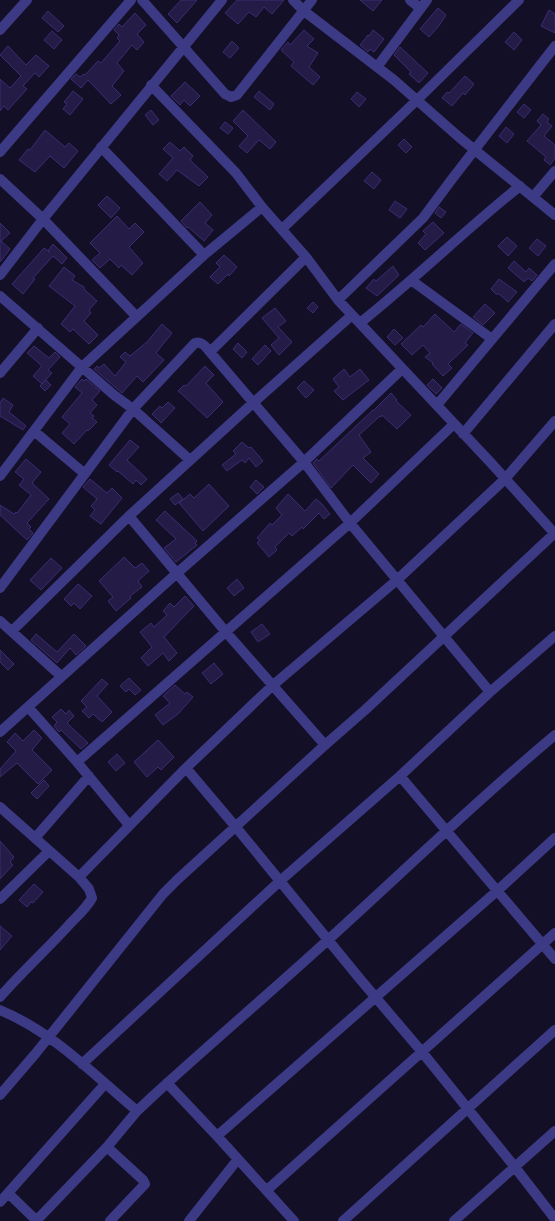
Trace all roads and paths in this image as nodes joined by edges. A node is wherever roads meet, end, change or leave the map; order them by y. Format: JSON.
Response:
{"nodes":[{"id":1,"x":27,"y":0,"type":"edge"},
{"id":2,"x":131,"y":0,"type":"edge"},
{"id":3,"x":142,"y":0,"type":"edge"},
{"id":4,"x":222,"y":0,"type":"edge"},
{"id":5,"x":293,"y":0,"type":"edge"},
{"id":6,"x":312,"y":0,"type":"edge"},
{"id":7,"x":410,"y":0,"type":"edge"},
{"id":8,"x":427,"y":0,"type":"edge"},
{"id":9,"x":519,"y":0,"type":"edge"},
{"id":10,"x":420,"y":8,"type":"junction"},
{"id":11,"x":304,"y":11,"type":"junction"},
{"id":12,"x":0,"y":30,"type":"edge"},
{"id":13,"x":555,"y":46,"type":"edge"},
{"id":14,"x":183,"y":47,"type":"junction"},
{"id":15,"x":378,"y":68,"type":"junction"},
{"id":16,"x":151,"y":85,"type":"junction"},
{"id":17,"x":417,"y":100,"type":"junction"},
{"id":18,"x":101,"y":147,"type":"junction"},
{"id":19,"x":475,"y":150,"type":"junction"},
{"id":20,"x":0,"y":152,"type":"edge"},
{"id":21,"x":555,"y":171,"type":"edge"},
{"id":22,"x":0,"y":179,"type":"edge"},
{"id":23,"x":520,"y":186,"type":"junction"},
{"id":24,"x":533,"y":197,"type":"junction"},
{"id":25,"x":262,"y":207,"type":"junction"},
{"id":26,"x":555,"y":215,"type":"edge"},
{"id":27,"x":42,"y":219,"type":"junction"},
{"id":28,"x":282,"y":229,"type":"junction"},
{"id":29,"x":204,"y":255,"type":"junction"},
{"id":30,"x":306,"y":256,"type":"junction"},
{"id":31,"x":555,"y":264,"type":"edge"},
{"id":32,"x":0,"y":275,"type":"edge"},
{"id":33,"x":412,"y":280,"type":"junction"},
{"id":34,"x":0,"y":296,"type":"edge"},
{"id":35,"x":338,"y":300,"type":"junction"},
{"id":36,"x":352,"y":315,"type":"junction"},
{"id":37,"x":136,"y":316,"type":"junction"},
{"id":38,"x":360,"y":323,"type":"junction"},
{"id":39,"x":555,"y":324,"type":"edge"},
{"id":40,"x":38,"y":328,"type":"junction"},
{"id":41,"x":492,"y":339,"type":"junction"},
{"id":42,"x":210,"y":352,"type":"junction"},
{"id":43,"x":82,"y":367,"type":"junction"},
{"id":44,"x":402,"y":368,"type":"junction"},
{"id":45,"x":0,"y":373,"type":"edge"},
{"id":46,"x":253,"y":403,"type":"junction"},
{"id":47,"x":437,"y":405,"type":"junction"},
{"id":48,"x":133,"y":410,"type":"junction"},
{"id":49,"x":555,"y":421,"type":"edge"},
{"id":50,"x":454,"y":424,"type":"junction"},
{"id":51,"x":34,"y":431,"type":"junction"},
{"id":52,"x":463,"y":434,"type":"junction"},
{"id":53,"x":190,"y":460,"type":"junction"},
{"id":54,"x":304,"y":462,"type":"junction"},
{"id":55,"x":85,"y":474,"type":"junction"},
{"id":56,"x":0,"y":476,"type":"edge"},
{"id":57,"x":505,"y":479,"type":"junction"},
{"id":58,"x":129,"y":516,"type":"junction"},
{"id":59,"x":350,"y":523,"type":"junction"},
{"id":60,"x":555,"y":534,"type":"edge"},
{"id":61,"x":176,"y":574,"type":"junction"},
{"id":62,"x":397,"y":580,"type":"junction"},
{"id":63,"x":0,"y":588,"type":"edge"},
{"id":64,"x":0,"y":621,"type":"edge"},
{"id":65,"x":12,"y":631,"type":"junction"},
{"id":66,"x":226,"y":631,"type":"junction"},
{"id":67,"x":444,"y":636,"type":"junction"},
{"id":68,"x":555,"y":636,"type":"edge"},
{"id":69,"x":61,"y":676,"type":"junction"},
{"id":70,"x":272,"y":686,"type":"junction"},
{"id":71,"x":490,"y":692,"type":"junction"},
{"id":72,"x":28,"y":707,"type":"junction"},
{"id":73,"x":0,"y":732,"type":"edge"},
{"id":74,"x":555,"y":734,"type":"edge"},
{"id":75,"x":325,"y":745,"type":"junction"},
{"id":76,"x":77,"y":762,"type":"junction"},
{"id":77,"x":186,"y":768,"type":"junction"},
{"id":78,"x":89,"y":776,"type":"junction"},
{"id":79,"x":400,"y":776,"type":"junction"},
{"id":80,"x":0,"y":807,"type":"edge"},
{"id":81,"x":129,"y":824,"type":"junction"},
{"id":82,"x":235,"y":826,"type":"junction"},
{"id":83,"x":446,"y":830,"type":"junction"},
{"id":84,"x":35,"y":838,"type":"junction"},
{"id":85,"x":555,"y":838,"type":"edge"},
{"id":86,"x":48,"y":851,"type":"junction"},
{"id":87,"x":79,"y":877,"type":"junction"},
{"id":88,"x":280,"y":881,"type":"junction"},
{"id":89,"x":497,"y":891,"type":"junction"},
{"id":90,"x":0,"y":899,"type":"edge"},
{"id":91,"x":555,"y":933,"type":"edge"},
{"id":92,"x":328,"y":940,"type":"junction"},
{"id":93,"x":542,"y":944,"type":"junction"},
{"id":94,"x":555,"y":959,"type":"edge"},
{"id":95,"x":0,"y":997,"type":"edge"},
{"id":96,"x":375,"y":997,"type":"junction"},
{"id":97,"x":0,"y":1010,"type":"edge"},
{"id":98,"x":555,"y":1030,"type":"edge"},
{"id":99,"x":49,"y":1037,"type":"junction"},
{"id":100,"x":422,"y":1052,"type":"junction"},
{"id":101,"x":82,"y":1064,"type":"junction"},
{"id":102,"x":167,"y":1083,"type":"junction"},
{"id":103,"x":105,"y":1084,"type":"junction"},
{"id":104,"x":0,"y":1095,"type":"edge"},
{"id":105,"x":468,"y":1109,"type":"junction"},
{"id":106,"x":137,"y":1111,"type":"junction"},
{"id":107,"x":555,"y":1130,"type":"edge"},
{"id":108,"x":217,"y":1136,"type":"junction"},
{"id":109,"x":107,"y":1147,"type":"junction"},
{"id":110,"x":238,"y":1159,"type":"junction"},
{"id":111,"x":514,"y":1166,"type":"junction"},
{"id":112,"x":267,"y":1190,"type":"junction"},
{"id":113,"x":8,"y":1193,"type":"junction"},
{"id":114,"x":0,"y":1202,"type":"edge"},
{"id":115,"x":288,"y":1219,"type":"edge"},
{"id":116,"x":555,"y":1219,"type":"edge"},
{"id":117,"x":36,"y":1221,"type":"edge"},
{"id":118,"x":110,"y":1221,"type":"edge"},
{"id":119,"x":189,"y":1221,"type":"edge"},
{"id":120,"x":342,"y":1221,"type":"edge"},
{"id":121,"x":454,"y":1221,"type":"edge"}],
"edges":[{"from":1,"to":12,"type":"street"},
{"from":2,"to":20,"type":"street"},
{"from":3,"to":14,"type":"street"},
{"from":4,"to":14,"type":"street"},
{"from":5,"to":11,"type":"street"},
{"from":6,"to":11,"type":"street"},
{"from":7,"to":10,"type":"street"},
{"from":8,"to":10,"type":"street"},
{"from":9,"to":17,"type":"street"},
{"from":10,"to":15,"type":"street"},
{"from":11,"to":14,"type":"street"},
{"from":11,"to":15,"type":"street"},
{"from":13,"to":19,"type":"street"},
{"from":14,"to":16,"type":"street"},
{"from":15,"to":17,"type":"street"},
{"from":16,"to":18,"type":"street"},
{"from":16,"to":25,"type":"street"},
{"from":17,"to":19,"type":"street"},
{"from":17,"to":28,"type":"street"},
{"from":18,"to":27,"type":"street"},
{"from":18,"to":29,"type":"street"},
{"from":19,"to":23,"type":"street"},
{"from":19,"to":35,"type":"street"},
{"from":21,"to":24,"type":"street"},
{"from":22,"to":27,"type":"street"},
{"from":23,"to":24,"type":"street"},
{"from":23,"to":33,"type":"street"},
{"from":24,"to":26,"type":"street"},
{"from":25,"to":28,"type":"street"},
{"from":25,"to":29,"type":"street"},
{"from":27,"to":32,"type":"street"},
{"from":27,"to":37,"type":"street"},
{"from":28,"to":30,"type":"street"},
{"from":29,"to":37,"type":"street"},
{"from":30,"to":35,"type":"street"},
{"from":30,"to":42,"type":"street"},
{"from":31,"to":41,"type":"street"},
{"from":33,"to":38,"type":"street"},
{"from":33,"to":41,"type":"street"},
{"from":34,"to":40,"type":"street"},
{"from":35,"to":36,"type":"street"},
{"from":36,"to":38,"type":"street"},
{"from":36,"to":46,"type":"street"},
{"from":37,"to":43,"type":"street"},
{"from":38,"to":44,"type":"street"},
{"from":39,"to":52,"type":"street"},
{"from":40,"to":43,"type":"street"},
{"from":40,"to":45,"type":"street"},
{"from":41,"to":47,"type":"street"},
{"from":42,"to":46,"type":"street"},
{"from":42,"to":48,"type":"street"},
{"from":43,"to":48,"type":"street"},
{"from":43,"to":51,"type":"street"},
{"from":44,"to":47,"type":"street"},
{"from":44,"to":54,"type":"street"},
{"from":46,"to":53,"type":"street"},
{"from":46,"to":54,"type":"street"},
{"from":47,"to":50,"type":"street"},
{"from":48,"to":53,"type":"street"},
{"from":48,"to":55,"type":"street"},
{"from":49,"to":57,"type":"street"},
{"from":50,"to":52,"type":"street"},
{"from":50,"to":59,"type":"street"},
{"from":51,"to":55,"type":"street"},
{"from":51,"to":56,"type":"street"},
{"from":52,"to":57,"type":"street"},
{"from":53,"to":58,"type":"street"},
{"from":54,"to":59,"type":"street"},
{"from":54,"to":61,"type":"street"},
{"from":55,"to":63,"type":"street"},
{"from":57,"to":60,"type":"street"},
{"from":57,"to":62,"type":"street"},
{"from":58,"to":61,"type":"street"},
{"from":58,"to":65,"type":"street"},
{"from":59,"to":62,"type":"street"},
{"from":59,"to":66,"type":"street"},
{"from":60,"to":67,"type":"street"},
{"from":61,"to":66,"type":"street"},
{"from":61,"to":69,"type":"street"},
{"from":62,"to":67,"type":"street"},
{"from":62,"to":70,"type":"street"},
{"from":64,"to":65,"type":"street"},
{"from":65,"to":69,"type":"street"},
{"from":66,"to":70,"type":"street"},
{"from":66,"to":76,"type":"street"},
{"from":67,"to":71,"type":"street"},
{"from":67,"to":75,"type":"street"},
{"from":68,"to":71,"type":"street"},
{"from":69,"to":72,"type":"street"},
{"from":70,"to":75,"type":"street"},
{"from":70,"to":77,"type":"street"},
{"from":71,"to":79,"type":"street"},
{"from":72,"to":73,"type":"street"},
{"from":72,"to":76,"type":"street"},
{"from":74,"to":83,"type":"street"},
{"from":75,"to":82,"type":"street"},
{"from":76,"to":78,"type":"street"},
{"from":77,"to":81,"type":"street"},
{"from":77,"to":82,"type":"street"},
{"from":78,"to":81,"type":"street"},
{"from":78,"to":84,"type":"street"},
{"from":79,"to":83,"type":"street"},
{"from":79,"to":88,"type":"street"},
{"from":80,"to":84,"type":"street"},
{"from":81,"to":87,"type":"street"},
{"from":82,"to":88,"type":"street"},
{"from":82,"to":99,"type":"street"},
{"from":83,"to":89,"type":"street"},
{"from":83,"to":92,"type":"street"},
{"from":84,"to":86,"type":"street"},
{"from":85,"to":89,"type":"street"},
{"from":86,"to":87,"type":"street"},
{"from":86,"to":90,"type":"street"},
{"from":87,"to":95,"type":"street"},
{"from":88,"to":92,"type":"street"},
{"from":88,"to":101,"type":"street"},
{"from":89,"to":93,"type":"street"},
{"from":89,"to":96,"type":"street"},
{"from":91,"to":93,"type":"street"},
{"from":92,"to":96,"type":"street"},
{"from":92,"to":102,"type":"street"},
{"from":93,"to":94,"type":"street"},
{"from":93,"to":100,"type":"street"},
{"from":96,"to":100,"type":"street"},
{"from":96,"to":108,"type":"street"},
{"from":97,"to":99,"type":"street"},
{"from":98,"to":105,"type":"street"},
{"from":99,"to":101,"type":"street"},
{"from":99,"to":104,"type":"street"},
{"from":100,"to":105,"type":"street"},
{"from":100,"to":112,"type":"street"},
{"from":101,"to":103,"type":"street"},
{"from":102,"to":106,"type":"street"},
{"from":102,"to":108,"type":"street"},
{"from":103,"to":106,"type":"street"},
{"from":103,"to":113,"type":"street"},
{"from":105,"to":111,"type":"street"},
{"from":105,"to":120,"type":"street"},
{"from":106,"to":109,"type":"street"},
{"from":107,"to":111,"type":"street"},
{"from":108,"to":110,"type":"street"},
{"from":109,"to":117,"type":"street"},
{"from":109,"to":118,"type":"street"},
{"from":110,"to":112,"type":"street"},
{"from":110,"to":119,"type":"street"},
{"from":111,"to":116,"type":"street"},
{"from":111,"to":121,"type":"street"},
{"from":112,"to":115,"type":"street"},
{"from":113,"to":114,"type":"street"},
{"from":113,"to":117,"type":"street"}]}
